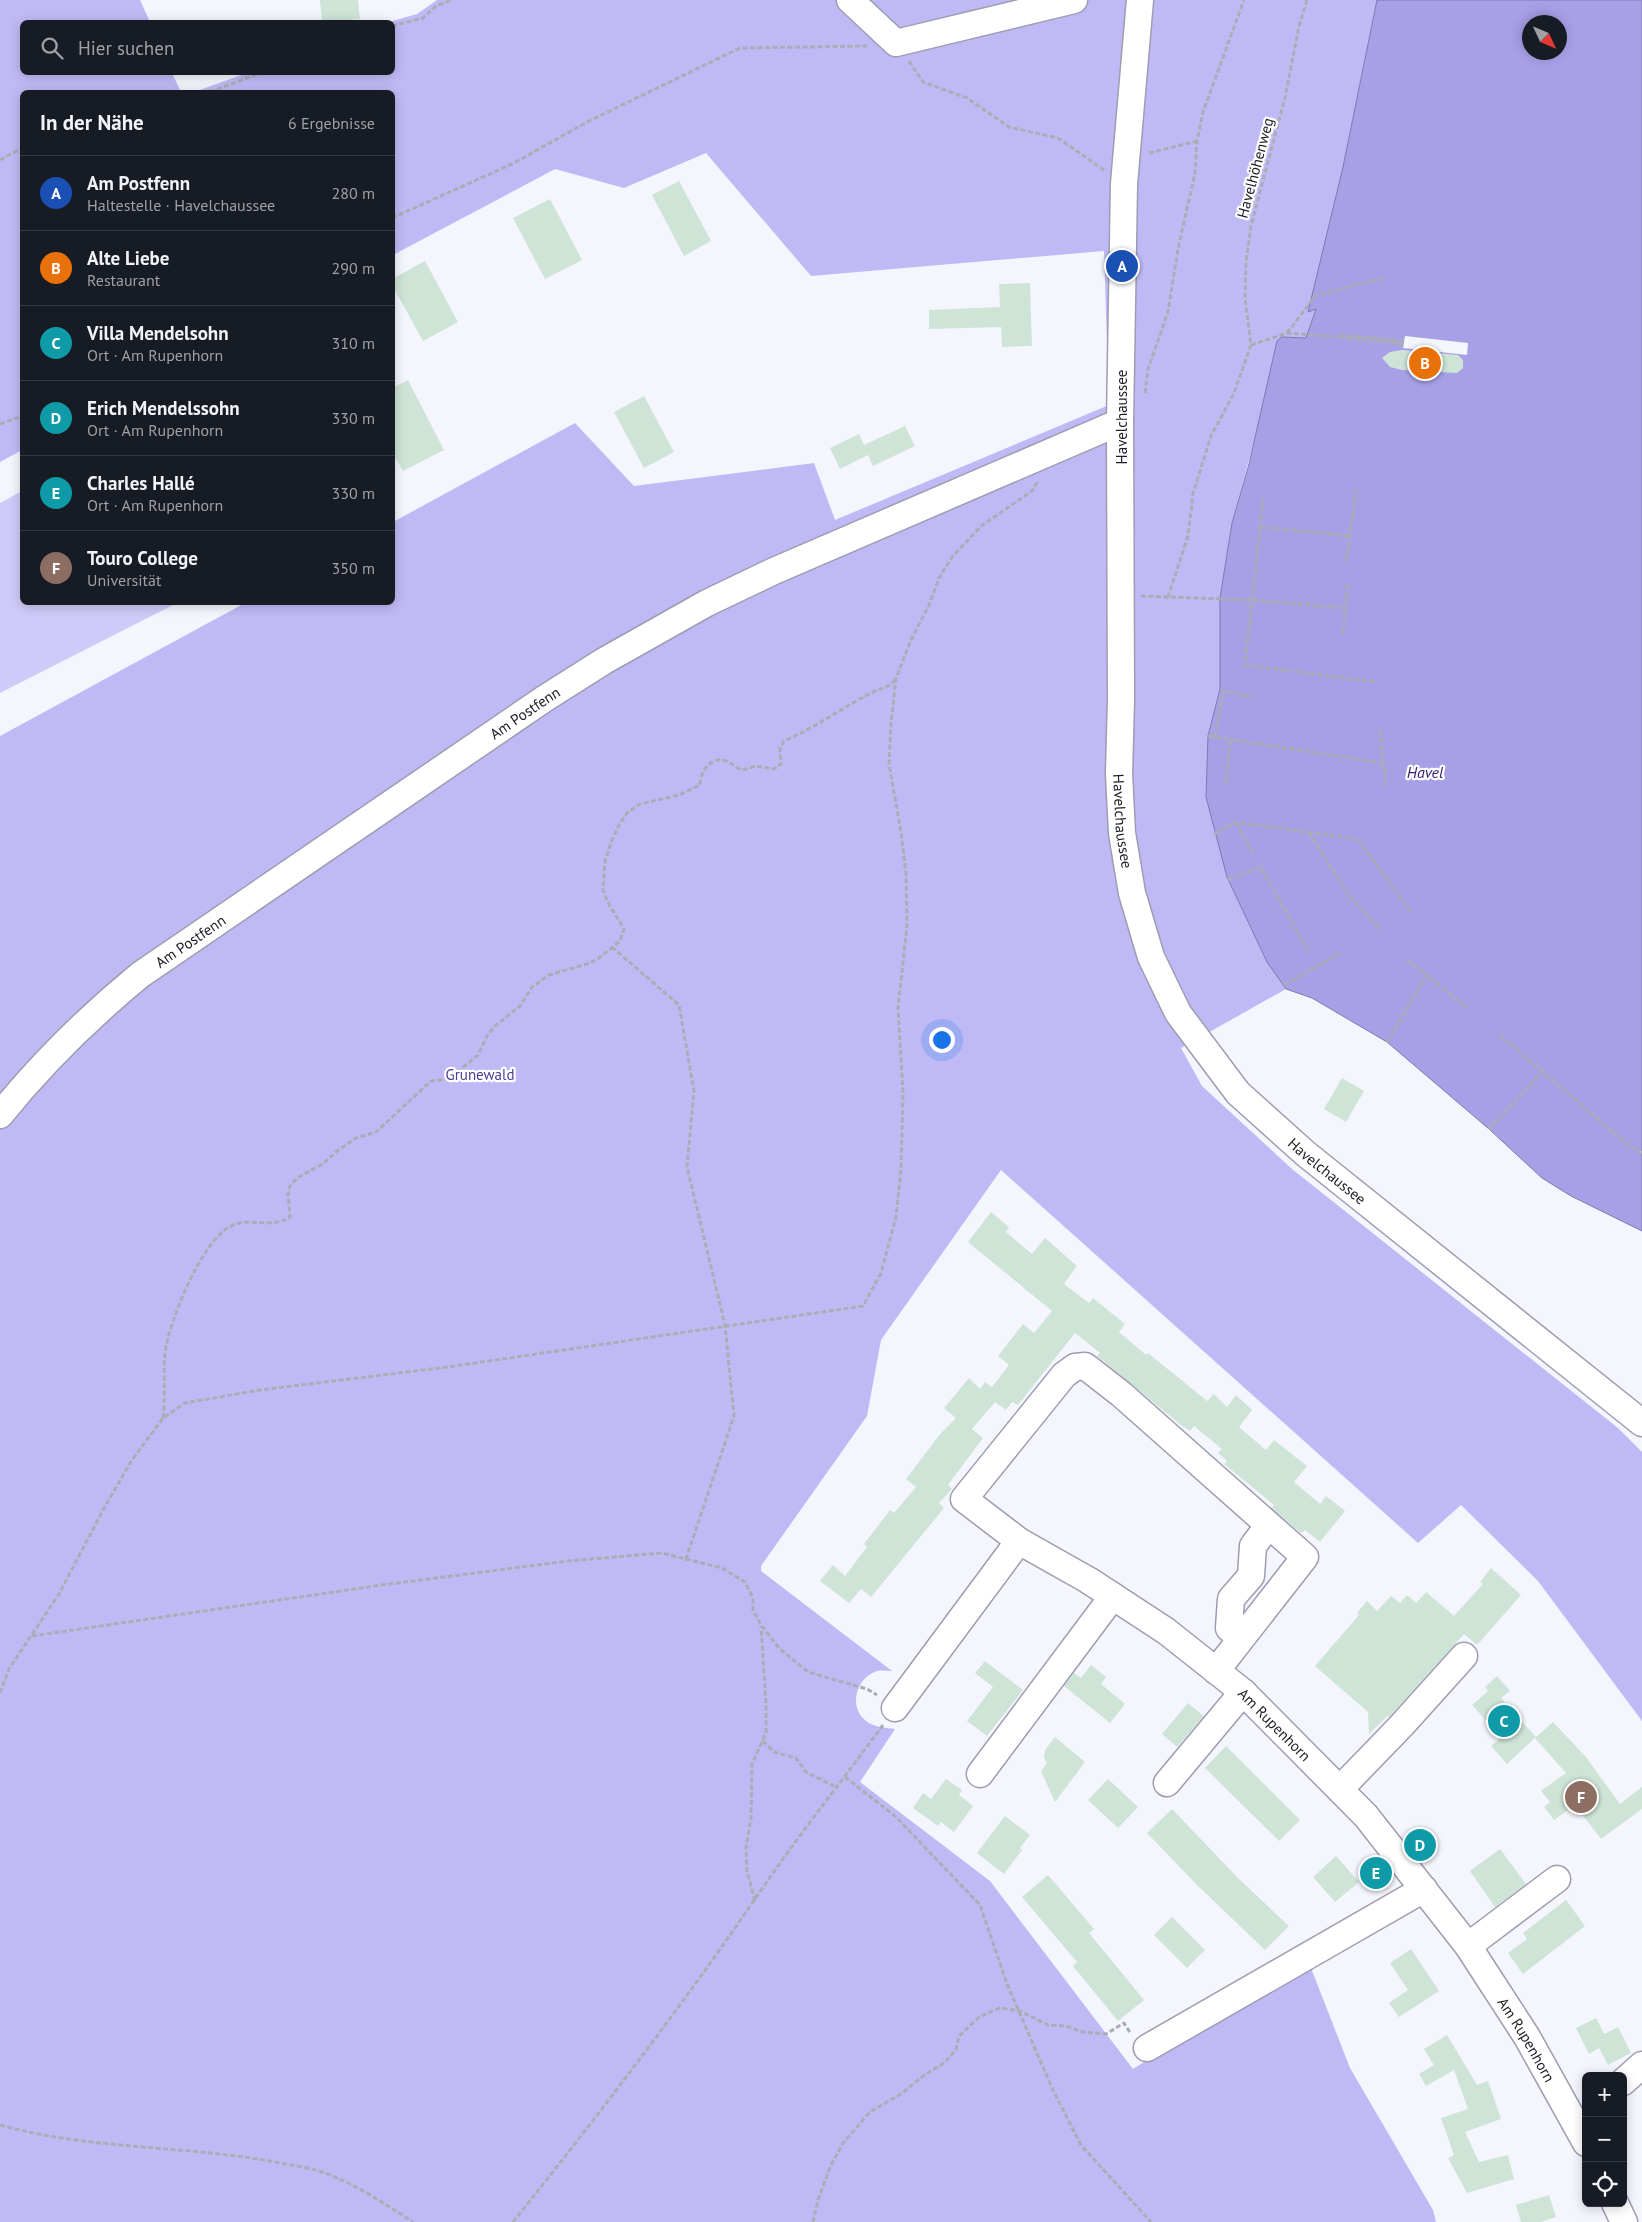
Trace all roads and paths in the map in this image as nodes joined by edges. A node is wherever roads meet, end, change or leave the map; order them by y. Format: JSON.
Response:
{"nodes":[{"id":1,"x":452,"y":0,"type":"edge"},
{"id":2,"x":850,"y":0,"type":"edge"},
{"id":3,"x":1074,"y":0,"type":"edge"},
{"id":4,"x":1140,"y":0,"type":"edge"},
{"id":5,"x":1244,"y":0,"type":"edge"},
{"id":6,"x":1306,"y":0,"type":"edge"},
{"id":7,"x":395,"y":25,"type":"edge"},
{"id":8,"x":896,"y":43,"type":"junction"},
{"id":9,"x":255,"y":75,"type":"edge"},
{"id":10,"x":215,"y":90,"type":"edge"},
{"id":11,"x":1197,"y":141,"type":"junction"},
{"id":12,"x":20,"y":149,"type":"edge"},
{"id":13,"x":1126,"y":156,"type":"junction"},
{"id":14,"x":0,"y":160,"type":"edge"},
{"id":15,"x":1124,"y":184,"type":"junction"},
{"id":16,"x":395,"y":217,"type":"edge"},
{"id":17,"x":1385,"y":278,"type":"dead end"},
{"id":18,"x":1287,"y":333,"type":"junction"},
{"id":19,"x":1404,"y":342,"type":"dead end"},
{"id":20,"x":1251,"y":345,"type":"junction"},
{"id":21,"x":1145,"y":393,"type":"dead end"},
{"id":22,"x":20,"y":417,"type":"edge"},
{"id":23,"x":1120,"y":422,"type":"junction"},
{"id":24,"x":0,"y":424,"type":"edge"},
{"id":25,"x":1034,"y":461,"type":"junction"},
{"id":26,"x":1356,"y":490,"type":"dead end"},
{"id":27,"x":1263,"y":499,"type":"dead end"},
{"id":28,"x":1261,"y":527,"type":"junction"},
{"id":29,"x":1349,"y":536,"type":"junction"},
{"id":30,"x":1346,"y":560,"type":"dead end"},
{"id":31,"x":1348,"y":581,"type":"dead end"},
{"id":32,"x":1253,"y":600,"type":"junction"},
{"id":33,"x":1346,"y":608,"type":"junction"},
{"id":34,"x":1343,"y":634,"type":"dead end"},
{"id":35,"x":896,"y":678,"type":"junction"},
{"id":36,"x":1377,"y":682,"type":"dead end"},
{"id":37,"x":1254,"y":698,"type":"dead end"},
{"id":38,"x":1380,"y":730,"type":"dead end"},
{"id":39,"x":1208,"y":736,"type":"dead end"},
{"id":40,"x":1215,"y":737,"type":"junction"},
{"id":41,"x":1230,"y":739,"type":"junction"},
{"id":42,"x":1382,"y":763,"type":"junction"},
{"id":43,"x":1226,"y":783,"type":"dead end"},
{"id":44,"x":1386,"y":786,"type":"dead end"},
{"id":45,"x":1236,"y":822,"type":"junction"},
{"id":46,"x":1309,"y":832,"type":"junction"},
{"id":47,"x":1214,"y":834,"type":"dead end"},
{"id":48,"x":1253,"y":853,"type":"dead end"},
{"id":49,"x":1228,"y":880,"type":"dead end"},
{"id":50,"x":1411,"y":913,"type":"dead end"},
{"id":51,"x":1381,"y":930,"type":"dead end"},
{"id":52,"x":612,"y":947,"type":"junction"},
{"id":53,"x":1308,"y":951,"type":"dead end"},
{"id":54,"x":1340,"y":953,"type":"dead end"},
{"id":55,"x":1407,"y":960,"type":"dead end"},
{"id":56,"x":1427,"y":975,"type":"junction"},
{"id":57,"x":1284,"y":985,"type":"dead end"},
{"id":58,"x":1468,"y":1008,"type":"dead end"},
{"id":59,"x":1500,"y":1034,"type":"dead end"},
{"id":60,"x":1387,"y":1042,"type":"dead end"},
{"id":61,"x":1542,"y":1072,"type":"junction"},
{"id":62,"x":0,"y":1114,"type":"edge"},
{"id":63,"x":1489,"y":1128,"type":"dead end"},
{"id":64,"x":1642,"y":1153,"type":"edge"},
{"id":65,"x":725,"y":1325,"type":"junction"},
{"id":66,"x":163,"y":1418,"type":"junction"},
{"id":67,"x":1642,"y":1423,"type":"edge"},
{"id":68,"x":1268,"y":1526,"type":"junction"},
{"id":69,"x":1019,"y":1541,"type":"junction"},
{"id":70,"x":686,"y":1559,"type":"junction"},
{"id":71,"x":1113,"y":1596,"type":"junction"},
{"id":72,"x":760,"y":1625,"type":"junction"},
{"id":73,"x":31,"y":1636,"type":"junction"},
{"id":74,"x":1241,"y":1638,"type":"junction"},
{"id":75,"x":1464,"y":1656,"type":"dead end"},
{"id":76,"x":1216,"y":1670,"type":"junction"},
{"id":77,"x":1243,"y":1692,"type":"junction"},
{"id":78,"x":0,"y":1693,"type":"edge"},
{"id":79,"x":895,"y":1708,"type":"junction"},
{"id":80,"x":762,"y":1741,"type":"junction"},
{"id":81,"x":980,"y":1774,"type":"dead end"},
{"id":82,"x":845,"y":1777,"type":"junction"},
{"id":83,"x":1167,"y":1783,"type":"dead end"},
{"id":84,"x":838,"y":1788,"type":"junction"},
{"id":85,"x":1340,"y":1789,"type":"junction"},
{"id":86,"x":1557,"y":1879,"type":"dead end"},
{"id":87,"x":1424,"y":1889,"type":"junction"},
{"id":88,"x":755,"y":1902,"type":"junction"},
{"id":89,"x":1468,"y":1946,"type":"junction"},
{"id":90,"x":1020,"y":2011,"type":"junction"},
{"id":91,"x":1106,"y":2034,"type":"dead end"},
{"id":92,"x":1147,"y":2048,"type":"dead end"},
{"id":93,"x":1642,"y":2065,"type":"edge"},
{"id":94,"x":1627,"y":2078,"type":"edge"},
{"id":95,"x":1580,"y":2117,"type":"edge"},
{"id":96,"x":0,"y":2125,"type":"edge"},
{"id":97,"x":1617,"y":2207,"type":"edge"},
{"id":98,"x":413,"y":2222,"type":"edge"},
{"id":99,"x":513,"y":2222,"type":"edge"},
{"id":100,"x":812,"y":2222,"type":"edge"},
{"id":101,"x":1151,"y":2222,"type":"edge"},
{"id":102,"x":1624,"y":2222,"type":"edge"}],
"edges":[{"from":1,"to":7,"type":"path"},
{"from":2,"to":8,"type":"street"},
{"from":3,"to":8,"type":"street"},
{"from":4,"to":13,"type":"street","name":"Havelchaussee"},
{"from":5,"to":11,"type":"path"},
{"from":6,"to":20,"type":"path","name":"Havelhöhenweg"},
{"from":8,"to":15,"type":"path"},
{"from":8,"to":16,"type":"path"},
{"from":9,"to":10,"type":"path"},
{"from":11,"to":13,"type":"path"},
{"from":11,"to":21,"type":"path"},
{"from":12,"to":14,"type":"path"},
{"from":13,"to":15,"type":"street","name":"Havelchaussee"},
{"from":15,"to":23,"type":"street","name":"Havelchaussee"},
{"from":17,"to":18,"type":"path"},
{"from":18,"to":19,"type":"path"},
{"from":18,"to":20,"type":"path"},
{"from":20,"to":32,"type":"path"},
{"from":22,"to":24,"type":"path"},
{"from":23,"to":25,"type":"street","name":"Am Postfenn"},
{"from":23,"to":67,"type":"street","name":"Havelchaussee"},
{"from":25,"to":35,"type":"path"},
{"from":25,"to":62,"type":"street","name":"Am Postfenn"},
{"from":26,"to":29,"type":"path"},
{"from":27,"to":28,"type":"path"},
{"from":28,"to":29,"type":"path"},
{"from":28,"to":32,"type":"path"},
{"from":29,"to":30,"type":"path"},
{"from":31,"to":33,"type":"path"},
{"from":32,"to":33,"type":"path"},
{"from":32,"to":36,"type":"path"},
{"from":33,"to":34,"type":"path"},
{"from":35,"to":52,"type":"path"},
{"from":35,"to":65,"type":"path"},
{"from":37,"to":40,"type":"path"},
{"from":38,"to":42,"type":"path"},
{"from":39,"to":40,"type":"path"},
{"from":40,"to":41,"type":"path"},
{"from":41,"to":42,"type":"path"},
{"from":41,"to":43,"type":"path"},
{"from":42,"to":44,"type":"path"},
{"from":45,"to":46,"type":"path"},
{"from":45,"to":47,"type":"path"},
{"from":45,"to":48,"type":"path"},
{"from":46,"to":50,"type":"path"},
{"from":46,"to":51,"type":"path"},
{"from":49,"to":53,"type":"path"},
{"from":52,"to":65,"type":"path"},
{"from":52,"to":66,"type":"path"},
{"from":54,"to":57,"type":"path"},
{"from":55,"to":56,"type":"path"},
{"from":56,"to":58,"type":"path"},
{"from":56,"to":60,"type":"path"},
{"from":59,"to":61,"type":"path"},
{"from":61,"to":63,"type":"path"},
{"from":61,"to":64,"type":"path"},
{"from":65,"to":66,"type":"path"},
{"from":65,"to":70,"type":"path"},
{"from":66,"to":73,"type":"path"},
{"from":68,"to":69,"type":"street","name":"Am Rupenhorn"},
{"from":68,"to":74,"type":"street"},
{"from":68,"to":74,"type":"street"},
{"from":69,"to":71,"type":"street","name":"Am Rupenhorn"},
{"from":69,"to":79,"type":"street"},
{"from":70,"to":72,"type":"path"},
{"from":70,"to":73,"type":"path"},
{"from":71,"to":76,"type":"street","name":"Am Rupenhorn"},
{"from":71,"to":81,"type":"street"},
{"from":72,"to":79,"type":"path"},
{"from":72,"to":80,"type":"path"},
{"from":73,"to":78,"type":"path"},
{"from":74,"to":76,"type":"street"},
{"from":75,"to":85,"type":"street"},
{"from":76,"to":77,"type":"street","name":"Am Rupenhorn"},
{"from":77,"to":83,"type":"street"},
{"from":77,"to":85,"type":"street","name":"Am Rupenhorn"},
{"from":79,"to":82,"type":"path"},
{"from":80,"to":84,"type":"path"},
{"from":80,"to":88,"type":"path"},
{"from":82,"to":84,"type":"path"},
{"from":82,"to":90,"type":"path"},
{"from":84,"to":88,"type":"path"},
{"from":85,"to":87,"type":"street","name":"Am Rupenhorn"},
{"from":86,"to":89,"type":"street"},
{"from":87,"to":89,"type":"street","name":"Am Rupenhorn"},
{"from":87,"to":92,"type":"street"},
{"from":88,"to":99,"type":"path"},
{"from":89,"to":95,"type":"street","name":"Am Rupenhorn"},
{"from":90,"to":91,"type":"path"},
{"from":90,"to":100,"type":"path"},
{"from":90,"to":101,"type":"path"},
{"from":93,"to":94,"type":"street"},
{"from":96,"to":98,"type":"path"},
{"from":97,"to":102,"type":"street"}]}
